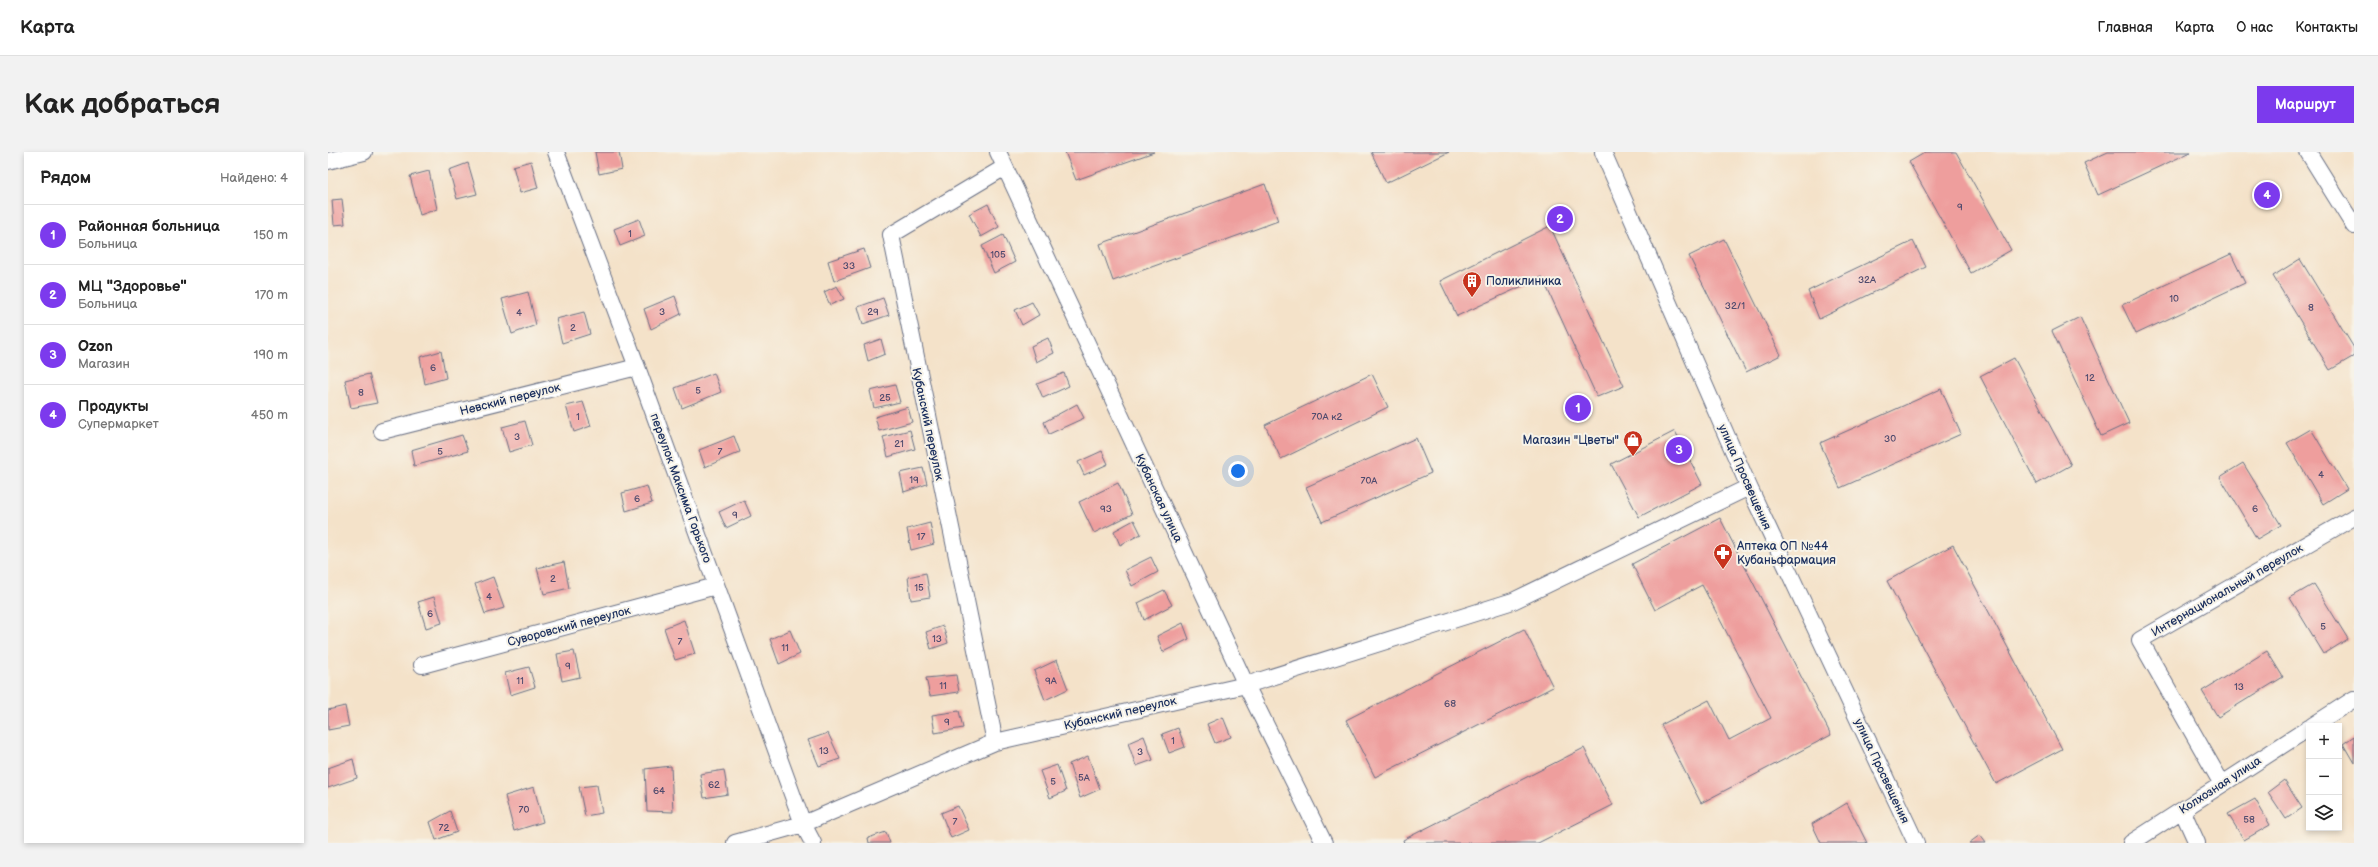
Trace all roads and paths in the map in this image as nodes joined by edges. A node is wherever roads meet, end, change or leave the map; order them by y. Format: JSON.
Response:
{"nodes":[{"id":1,"x":364,"y":152,"type":"edge"},
{"id":2,"x":556,"y":152,"type":"edge"},
{"id":3,"x":998,"y":152,"type":"edge"},
{"id":4,"x":1603,"y":152,"type":"edge"},
{"id":5,"x":2308,"y":152,"type":"edge"},
{"id":6,"x":328,"y":161,"type":"edge"},
{"id":7,"x":1005,"y":167,"type":"junction"},
{"id":8,"x":2354,"y":226,"type":"edge"},
{"id":9,"x":637,"y":367,"type":"junction"},
{"id":10,"x":382,"y":431,"type":"dead end"},
{"id":11,"x":1749,"y":488,"type":"junction"},
{"id":12,"x":2354,"y":517,"type":"edge"},
{"id":13,"x":716,"y":586,"type":"junction"},
{"id":14,"x":422,"y":666,"type":"dead end"},
{"id":15,"x":1246,"y":685,"type":"junction"},
{"id":16,"x":2354,"y":699,"type":"edge"},
{"id":17,"x":2317,"y":723,"type":"edge"},
{"id":18,"x":2306,"y":730,"type":"edge"},
{"id":19,"x":995,"y":742,"type":"junction"},
{"id":20,"x":2222,"y":784,"type":"junction"},
{"id":21,"x":2182,"y":810,"type":"junction"},
{"id":22,"x":803,"y":824,"type":"junction"},
{"id":23,"x":734,"y":843,"type":"edge"},
{"id":24,"x":813,"y":843,"type":"edge"},
{"id":25,"x":1324,"y":843,"type":"edge"},
{"id":26,"x":1916,"y":843,"type":"edge"},
{"id":27,"x":2131,"y":843,"type":"edge"},
{"id":28,"x":2197,"y":843,"type":"edge"}],
"edges":[{"from":1,"to":6,"type":"street"},
{"from":2,"to":9,"type":"street","name":"переулок Максима Горького"},
{"from":3,"to":7,"type":"street","name":"Кубанская улица"},
{"from":4,"to":11,"type":"street","name":"улица Просвещения"},
{"from":5,"to":8,"type":"street"},
{"from":7,"to":15,"type":"street","name":"Кубанская улица"},
{"from":7,"to":19,"type":"street","name":"Кубанский переулок"},
{"from":9,"to":10,"type":"street","name":"Невский переулок"},
{"from":9,"to":13,"type":"street","name":"переулок Максима Горького"},
{"from":11,"to":15,"type":"street","name":"Кубанский переулок"},
{"from":11,"to":26,"type":"street","name":"улица Просвещения"},
{"from":12,"to":20,"type":"street","name":"Интернациональный переулок"},
{"from":13,"to":14,"type":"street","name":"Суворовский переулок"},
{"from":13,"to":22,"type":"street","name":"переулок Максима Горького"},
{"from":15,"to":19,"type":"street","name":"Кубанский переулок"},
{"from":15,"to":25,"type":"street","name":"Кубанская улица"},
{"from":16,"to":17,"type":"street"},
{"from":18,"to":20,"type":"street","name":"Колхозная улица"},
{"from":19,"to":22,"type":"street","name":"Кубанский переулок"},
{"from":20,"to":21,"type":"street","name":"Колхозная улица"},
{"from":21,"to":27,"type":"street","name":"Колхозная улица"},
{"from":21,"to":28,"type":"street"},
{"from":22,"to":23,"type":"street","name":"Кубанский переулок"},
{"from":22,"to":24,"type":"street","name":"переулок Максима Горького"}]}
